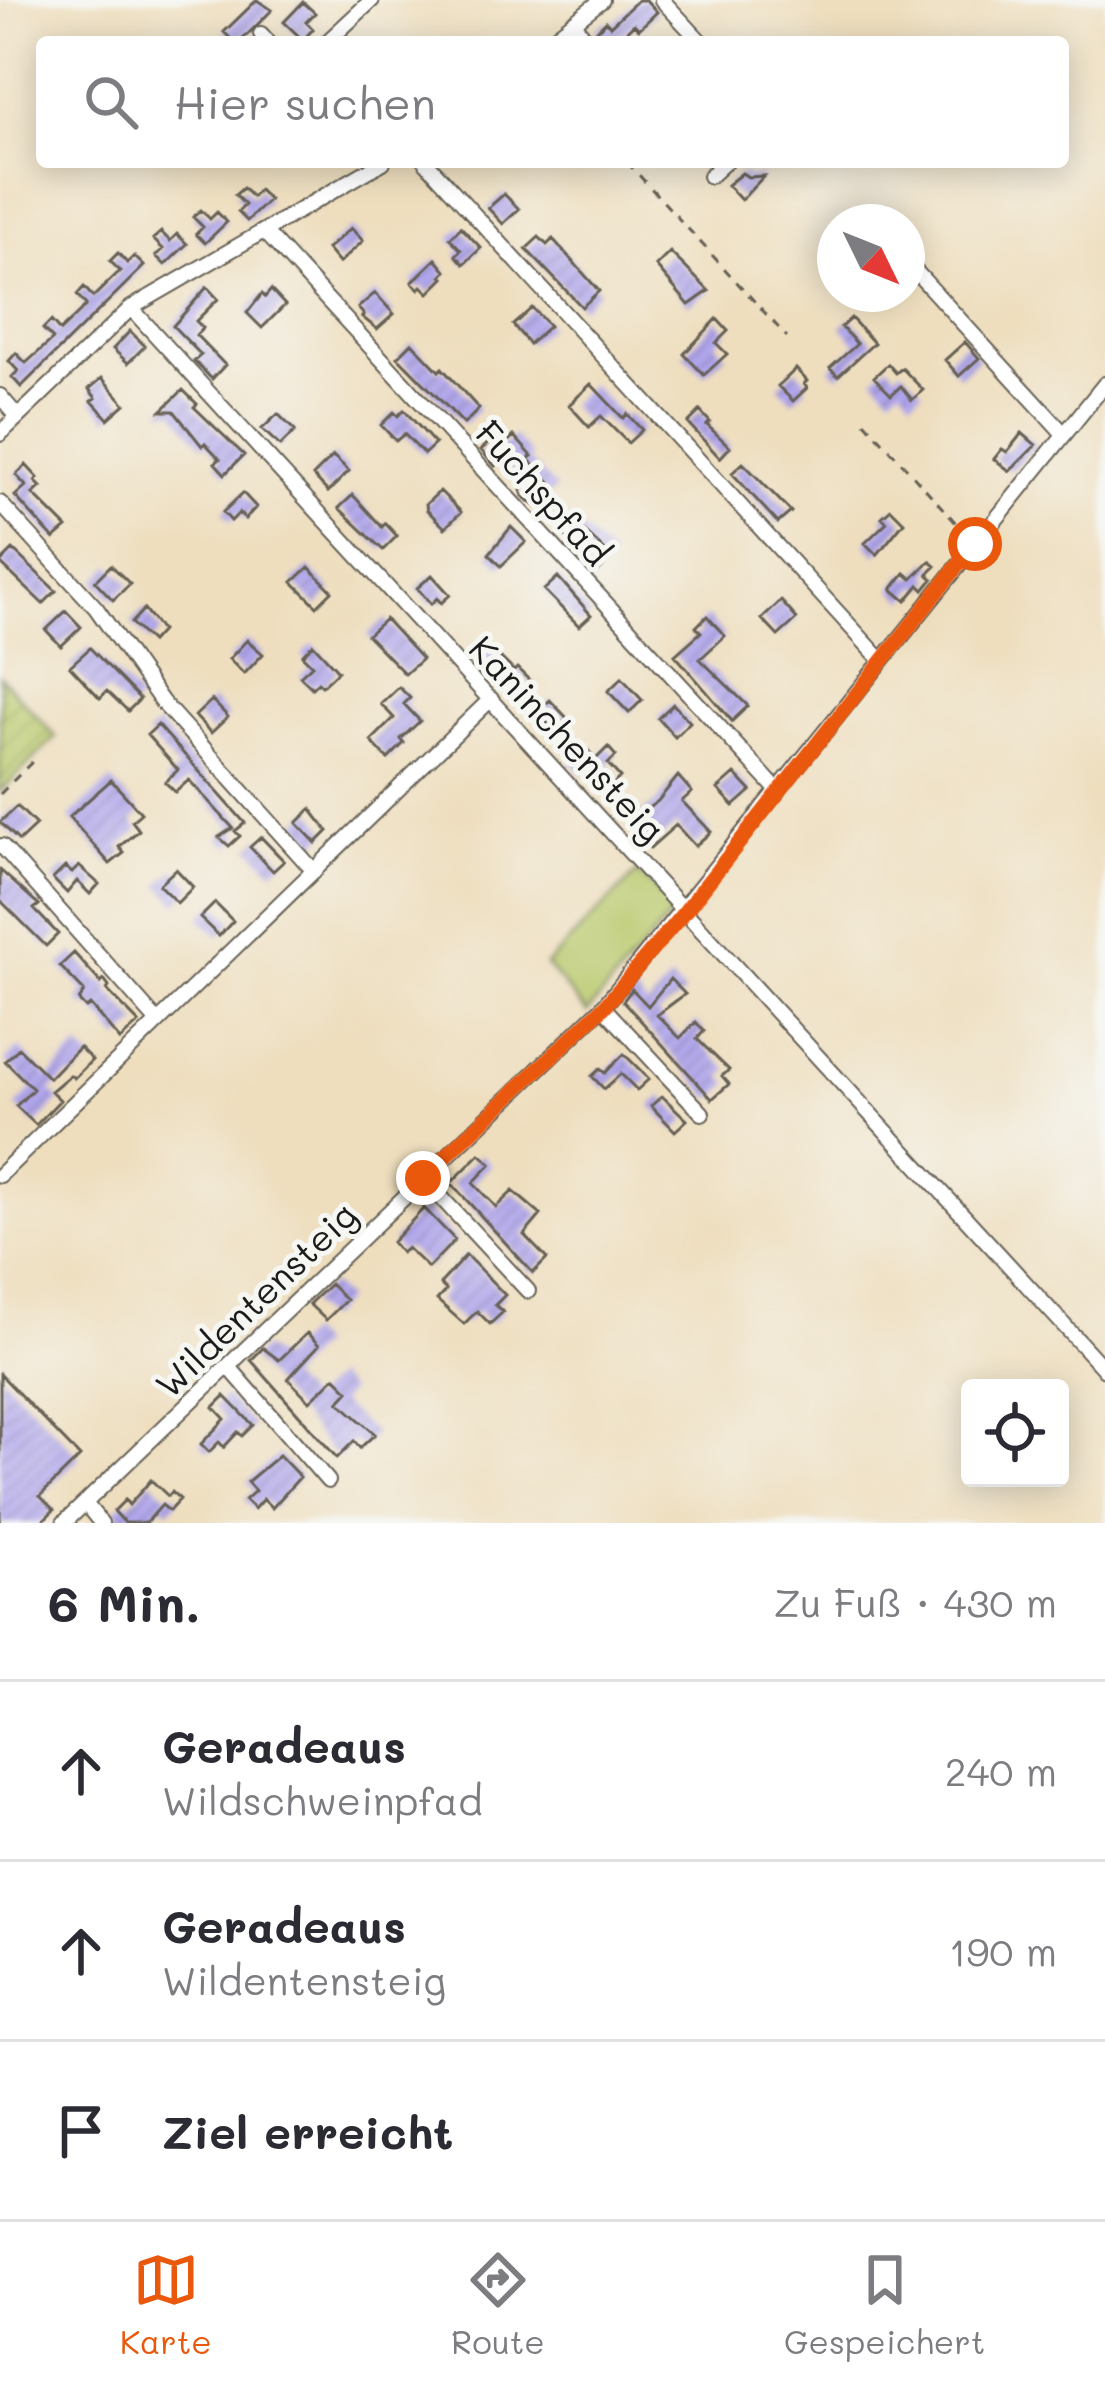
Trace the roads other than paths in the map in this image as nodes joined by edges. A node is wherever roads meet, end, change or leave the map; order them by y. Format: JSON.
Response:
{"nodes":[{"id":1,"x":372,"y":0,"type":"edge"},
{"id":2,"x":602,"y":0,"type":"edge"},
{"id":3,"x":662,"y":0,"type":"edge"},
{"id":4,"x":572,"y":23,"type":"junction"},
{"id":5,"x":333,"y":36,"type":"edge"},
{"id":6,"x":556,"y":36,"type":"edge"},
{"id":7,"x":584,"y":36,"type":"edge"},
{"id":8,"x":695,"y":36,"type":"edge"},
{"id":9,"x":372,"y":168,"type":"edge"},
{"id":10,"x":431,"y":168,"type":"edge"},
{"id":11,"x":719,"y":168,"type":"edge"},
{"id":12,"x":710,"y":176,"type":"dead end"},
{"id":13,"x":266,"y":232,"type":"junction"},
{"id":14,"x":925,"y":282,"type":"edge"},
{"id":15,"x":131,"y":308,"type":"junction"},
{"id":16,"x":1105,"y":384,"type":"edge"},
{"id":17,"x":0,"y":396,"type":"edge"},
{"id":18,"x":17,"y":417,"type":"junction"},
{"id":19,"x":0,"y":434,"type":"edge"},
{"id":20,"x":1064,"y":434,"type":"junction"},
{"id":21,"x":0,"y":502,"type":"edge"},
{"id":22,"x":882,"y":662,"type":"junction"},
{"id":23,"x":490,"y":699,"type":"junction"},
{"id":24,"x":778,"y":791,"type":"junction"},
{"id":25,"x":2,"y":846,"type":"edge"},
{"id":26,"x":314,"y":871,"type":"junction"},
{"id":27,"x":686,"y":910,"type":"junction"},
{"id":28,"x":604,"y":1007,"type":"junction"},
{"id":29,"x":158,"y":1022,"type":"junction"},
{"id":30,"x":702,"y":1113,"type":"dead end"},
{"id":31,"x":0,"y":1175,"type":"edge"},
{"id":32,"x":423,"y":1178,"type":"junction"},
{"id":33,"x":528,"y":1291,"type":"dead end"},
{"id":34,"x":229,"y":1366,"type":"junction"},
{"id":35,"x":1105,"y":1370,"type":"edge"},
{"id":36,"x":328,"y":1481,"type":"dead end"},
{"id":37,"x":85,"y":1503,"type":"junction"},
{"id":38,"x":64,"y":1523,"type":"edge"},
{"id":39,"x":101,"y":1523,"type":"edge"}],
"edges":[{"from":1,"to":5,"type":"street"},
{"from":2,"to":4,"type":"street"},
{"from":3,"to":8,"type":"street"},
{"from":4,"to":6,"type":"street"},
{"from":4,"to":7,"type":"street"},
{"from":9,"to":13,"type":"street"},
{"from":10,"to":22,"type":"street"},
{"from":11,"to":12,"type":"street"},
{"from":13,"to":15,"type":"street"},
{"from":13,"to":24,"type":"street","name":"Fuchspfad"},
{"from":14,"to":20,"type":"street"},
{"from":15,"to":18,"type":"street"},
{"from":15,"to":23,"type":"street","name":"Kaninchensteig"},
{"from":16,"to":20,"type":"street","name":"Wildentensteig"},
{"from":17,"to":18,"type":"street"},
{"from":18,"to":19,"type":"street"},
{"from":20,"to":22,"type":"street","name":"Wildentensteig"},
{"from":21,"to":26,"type":"street"},
{"from":22,"to":24,"type":"street","name":"Wildentensteig"},
{"from":23,"to":26,"type":"street"},
{"from":23,"to":27,"type":"street","name":"Kaninchensteig"},
{"from":24,"to":27,"type":"street","name":"Wildentensteig"},
{"from":25,"to":29,"type":"street"},
{"from":26,"to":29,"type":"street"},
{"from":27,"to":28,"type":"street","name":"Wildentensteig"},
{"from":27,"to":35,"type":"street","name":"Kaninchensteig"},
{"from":28,"to":30,"type":"street"},
{"from":28,"to":32,"type":"street","name":"Wildentensteig"},
{"from":29,"to":31,"type":"street"},
{"from":32,"to":33,"type":"street"},
{"from":32,"to":34,"type":"street","name":"Wildentensteig"},
{"from":34,"to":36,"type":"street"},
{"from":34,"to":37,"type":"street","name":"Wildentensteig"},
{"from":37,"to":38,"type":"street","name":"Wildentensteig"},
{"from":37,"to":39,"type":"street"}]}
